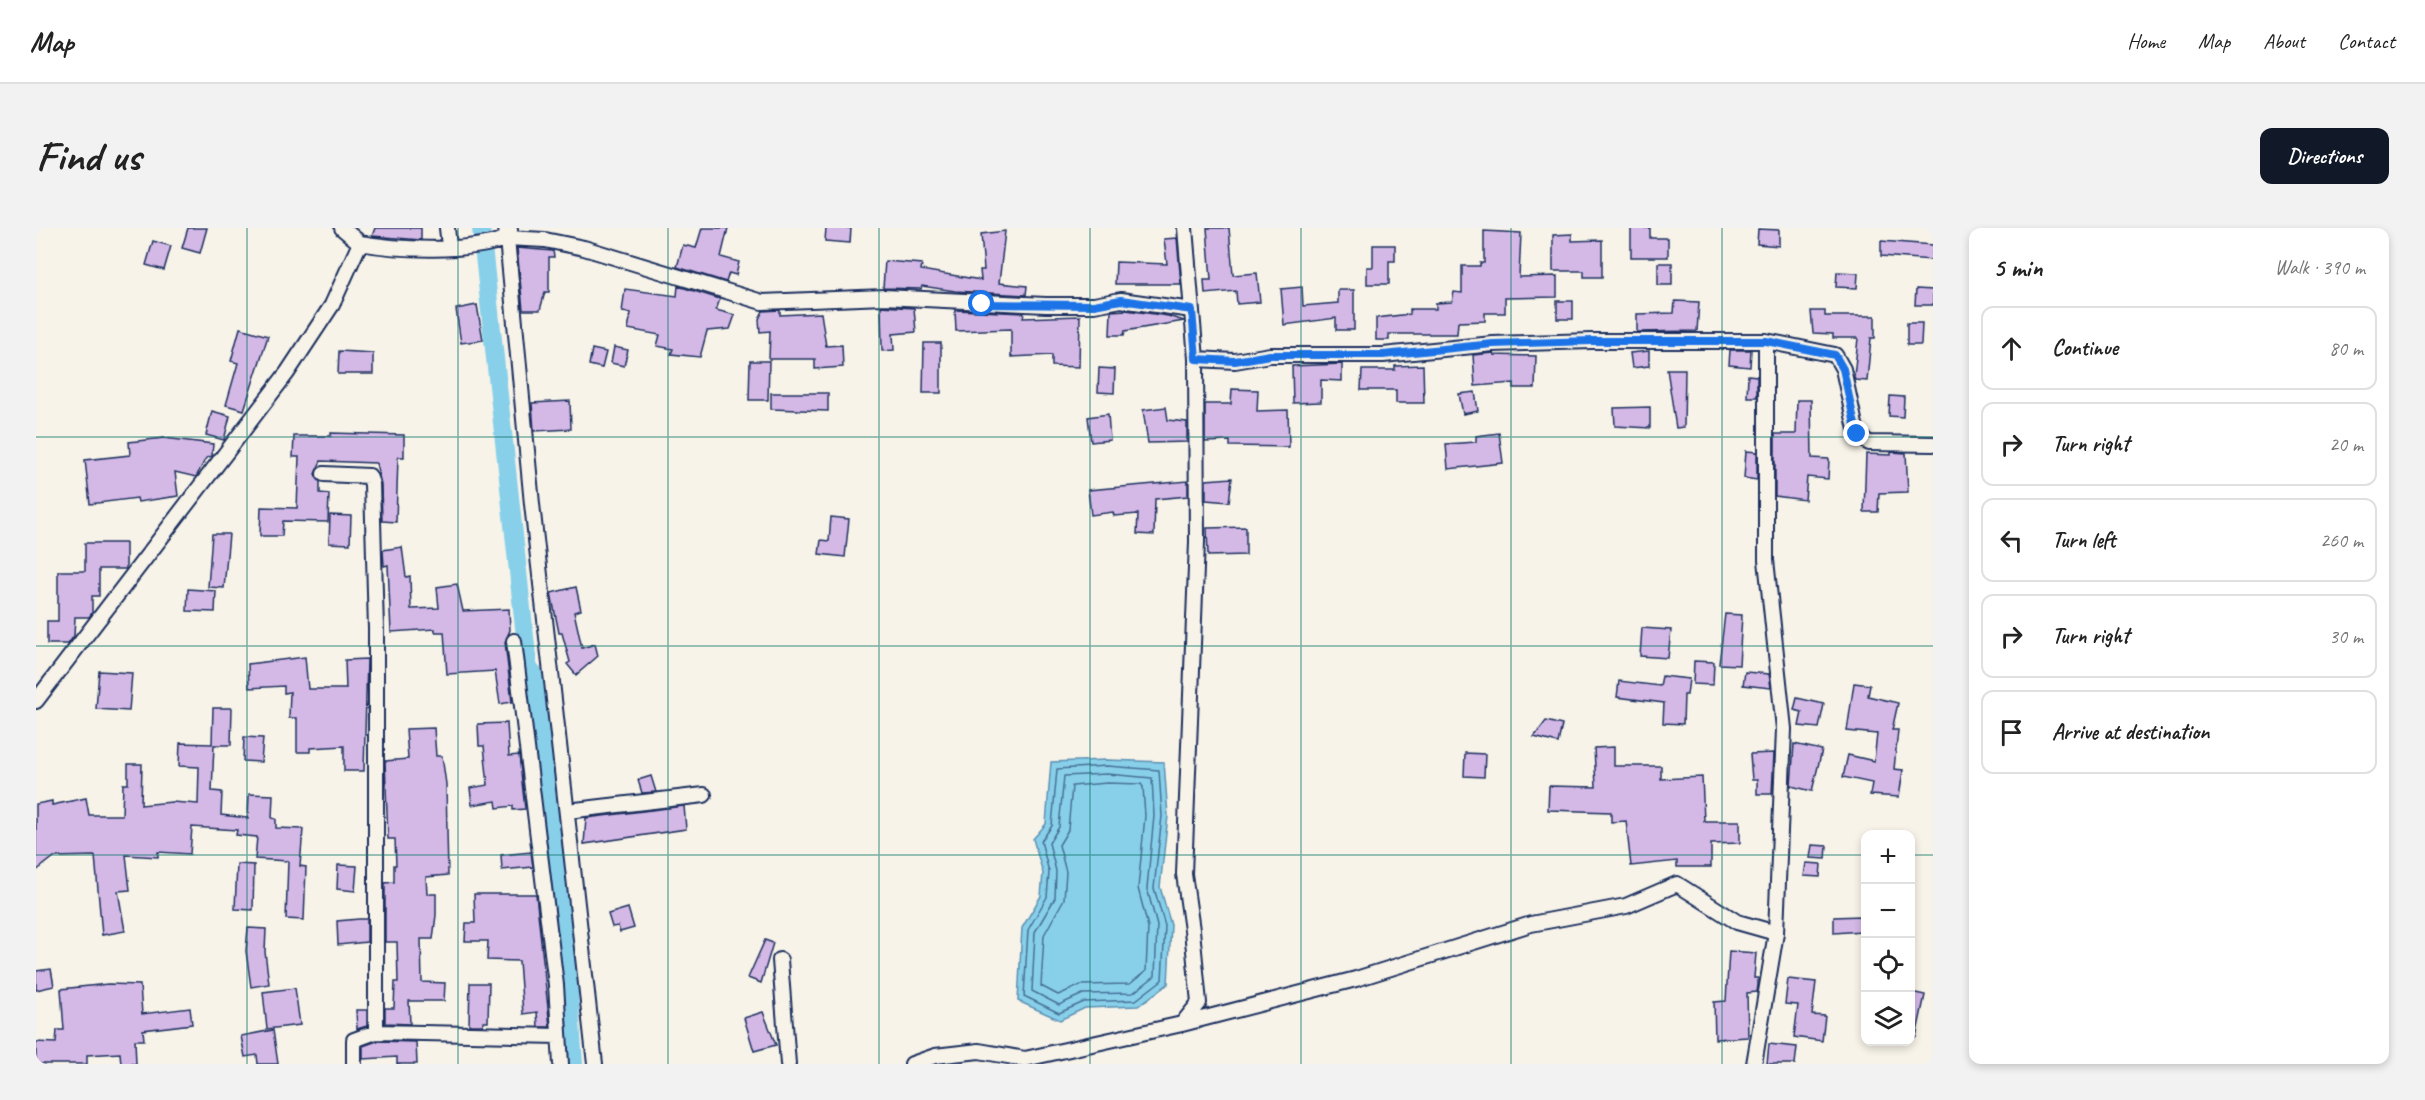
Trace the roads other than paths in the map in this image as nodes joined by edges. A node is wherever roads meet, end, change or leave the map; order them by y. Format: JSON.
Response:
{"nodes":[{"id":1,"x":342,"y":228,"type":"edge"},
{"id":2,"x":447,"y":228,"type":"edge"},
{"id":3,"x":1185,"y":228,"type":"edge"},
{"id":4,"x":505,"y":234,"type":"edge"},
{"id":5,"x":360,"y":243,"type":"junction"},
{"id":6,"x":449,"y":246,"type":"junction"},
{"id":7,"x":1192,"y":310,"type":"junction"},
{"id":8,"x":1766,"y":341,"type":"junction"},
{"id":9,"x":1196,"y":359,"type":"junction"},
{"id":10,"x":1933,"y":444,"type":"edge"},
{"id":11,"x":324,"y":474,"type":"dead end"},
{"id":12,"x":514,"y":641,"type":"dead end"},
{"id":13,"x":36,"y":701,"type":"edge"},
{"id":14,"x":704,"y":795,"type":"dead end"},
{"id":15,"x":567,"y":811,"type":"junction"},
{"id":16,"x":1776,"y":933,"type":"junction"},
{"id":17,"x":780,"y":960,"type":"dead end"},
{"id":18,"x":1182,"y":1024,"type":"junction"},
{"id":19,"x":376,"y":1032,"type":"junction"},
{"id":20,"x":560,"y":1035,"type":"junction"},
{"id":21,"x":1019,"y":1061,"type":"edge"},
{"id":22,"x":354,"y":1064,"type":"edge"},
{"id":23,"x":561,"y":1064,"type":"edge"},
{"id":24,"x":595,"y":1064,"type":"edge"},
{"id":25,"x":788,"y":1064,"type":"edge"},
{"id":26,"x":912,"y":1064,"type":"edge"},
{"id":27,"x":1754,"y":1064,"type":"edge"}],
"edges":[{"from":1,"to":5,"type":"street"},
{"from":2,"to":6,"type":"street"},
{"from":3,"to":7,"type":"street"},
{"from":4,"to":6,"type":"street"},
{"from":4,"to":7,"type":"street"},
{"from":4,"to":15,"type":"street"},
{"from":5,"to":6,"type":"street"},
{"from":5,"to":13,"type":"street"},
{"from":7,"to":9,"type":"street"},
{"from":8,"to":9,"type":"street"},
{"from":8,"to":10,"type":"street"},
{"from":8,"to":16,"type":"street"},
{"from":9,"to":18,"type":"street"},
{"from":11,"to":19,"type":"street"},
{"from":12,"to":20,"type":"street"},
{"from":14,"to":15,"type":"street"},
{"from":15,"to":24,"type":"street"},
{"from":16,"to":18,"type":"street"},
{"from":16,"to":27,"type":"street"},
{"from":17,"to":25,"type":"street"},
{"from":18,"to":21,"type":"street"},
{"from":19,"to":20,"type":"street"},
{"from":19,"to":22,"type":"street"},
{"from":20,"to":23,"type":"street"},
{"from":21,"to":26,"type":"street"}]}
